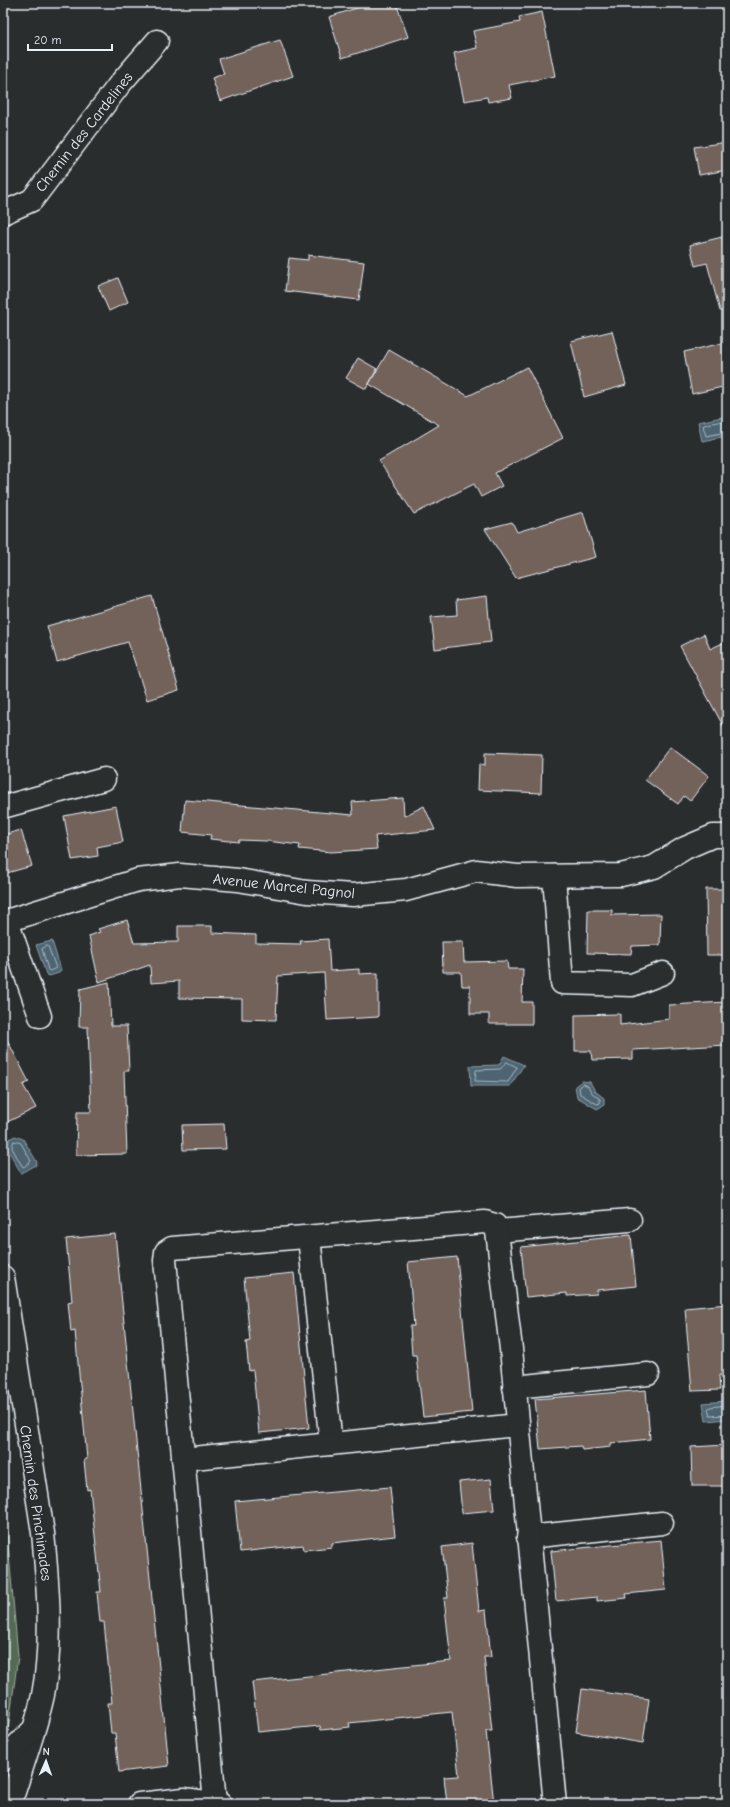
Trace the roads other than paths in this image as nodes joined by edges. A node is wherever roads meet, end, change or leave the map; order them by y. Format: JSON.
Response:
{"nodes":[{"id":1,"x":157,"y":41,"type":"dead end"},
{"id":2,"x":3,"y":213,"type":"edge"},
{"id":3,"x":104,"y":779,"type":"dead end"},
{"id":4,"x":3,"y":807,"type":"edge"},
{"id":5,"x":727,"y":836,"type":"edge"},
{"id":6,"x":554,"y":876,"type":"junction"},
{"id":7,"x":5,"y":922,"type":"edge"},
{"id":8,"x":663,"y":973,"type":"dead end"},
{"id":9,"x":40,"y":1016,"type":"dead end"},
{"id":10,"x":630,"y":1220,"type":"dead end"},
{"id":11,"x":497,"y":1231,"type":"junction"},
{"id":12,"x":308,"y":1237,"type":"junction"},
{"id":13,"x":3,"y":1277,"type":"edge"},
{"id":14,"x":648,"y":1374,"type":"dead end"},
{"id":15,"x":514,"y":1387,"type":"junction"},
{"id":16,"x":518,"y":1425,"type":"junction"},
{"id":17,"x":331,"y":1444,"type":"junction"},
{"id":18,"x":183,"y":1458,"type":"junction"},
{"id":19,"x":662,"y":1523,"type":"dead end"},
{"id":20,"x":528,"y":1537,"type":"junction"},
{"id":21,"x":34,"y":1729,"type":"junction"},
{"id":22,"x":3,"y":1759,"type":"edge"},
{"id":23,"x":12,"y":1793,"type":"edge"},
{"id":24,"x":139,"y":1804,"type":"edge"},
{"id":25,"x":217,"y":1804,"type":"edge"},
{"id":26,"x":555,"y":1804,"type":"edge"}],
"edges":[{"from":1,"to":2,"type":"street","name":"Chemin des Cardelines"},
{"from":3,"to":4,"type":"street"},
{"from":5,"to":6,"type":"street","name":"Avenue Marcel Pagnol"},
{"from":6,"to":7,"type":"street","name":"Avenue Marcel Pagnol"},
{"from":6,"to":8,"type":"street"},
{"from":7,"to":9,"type":"street"},
{"from":10,"to":11,"type":"street"},
{"from":11,"to":12,"type":"street"},
{"from":11,"to":15,"type":"street"},
{"from":12,"to":17,"type":"street"},
{"from":12,"to":18,"type":"street"},
{"from":13,"to":21,"type":"street","name":"Chemin des Pinchinades"},
{"from":14,"to":15,"type":"street"},
{"from":15,"to":16,"type":"street"},
{"from":16,"to":17,"type":"street"},
{"from":16,"to":20,"type":"street"},
{"from":17,"to":18,"type":"street"},
{"from":18,"to":25,"type":"street"},
{"from":19,"to":20,"type":"street"},
{"from":20,"to":26,"type":"street"},
{"from":21,"to":22,"type":"street"},
{"from":21,"to":23,"type":"street","name":"Chemin des Pinchinades"},
{"from":24,"to":25,"type":"street"}]}
